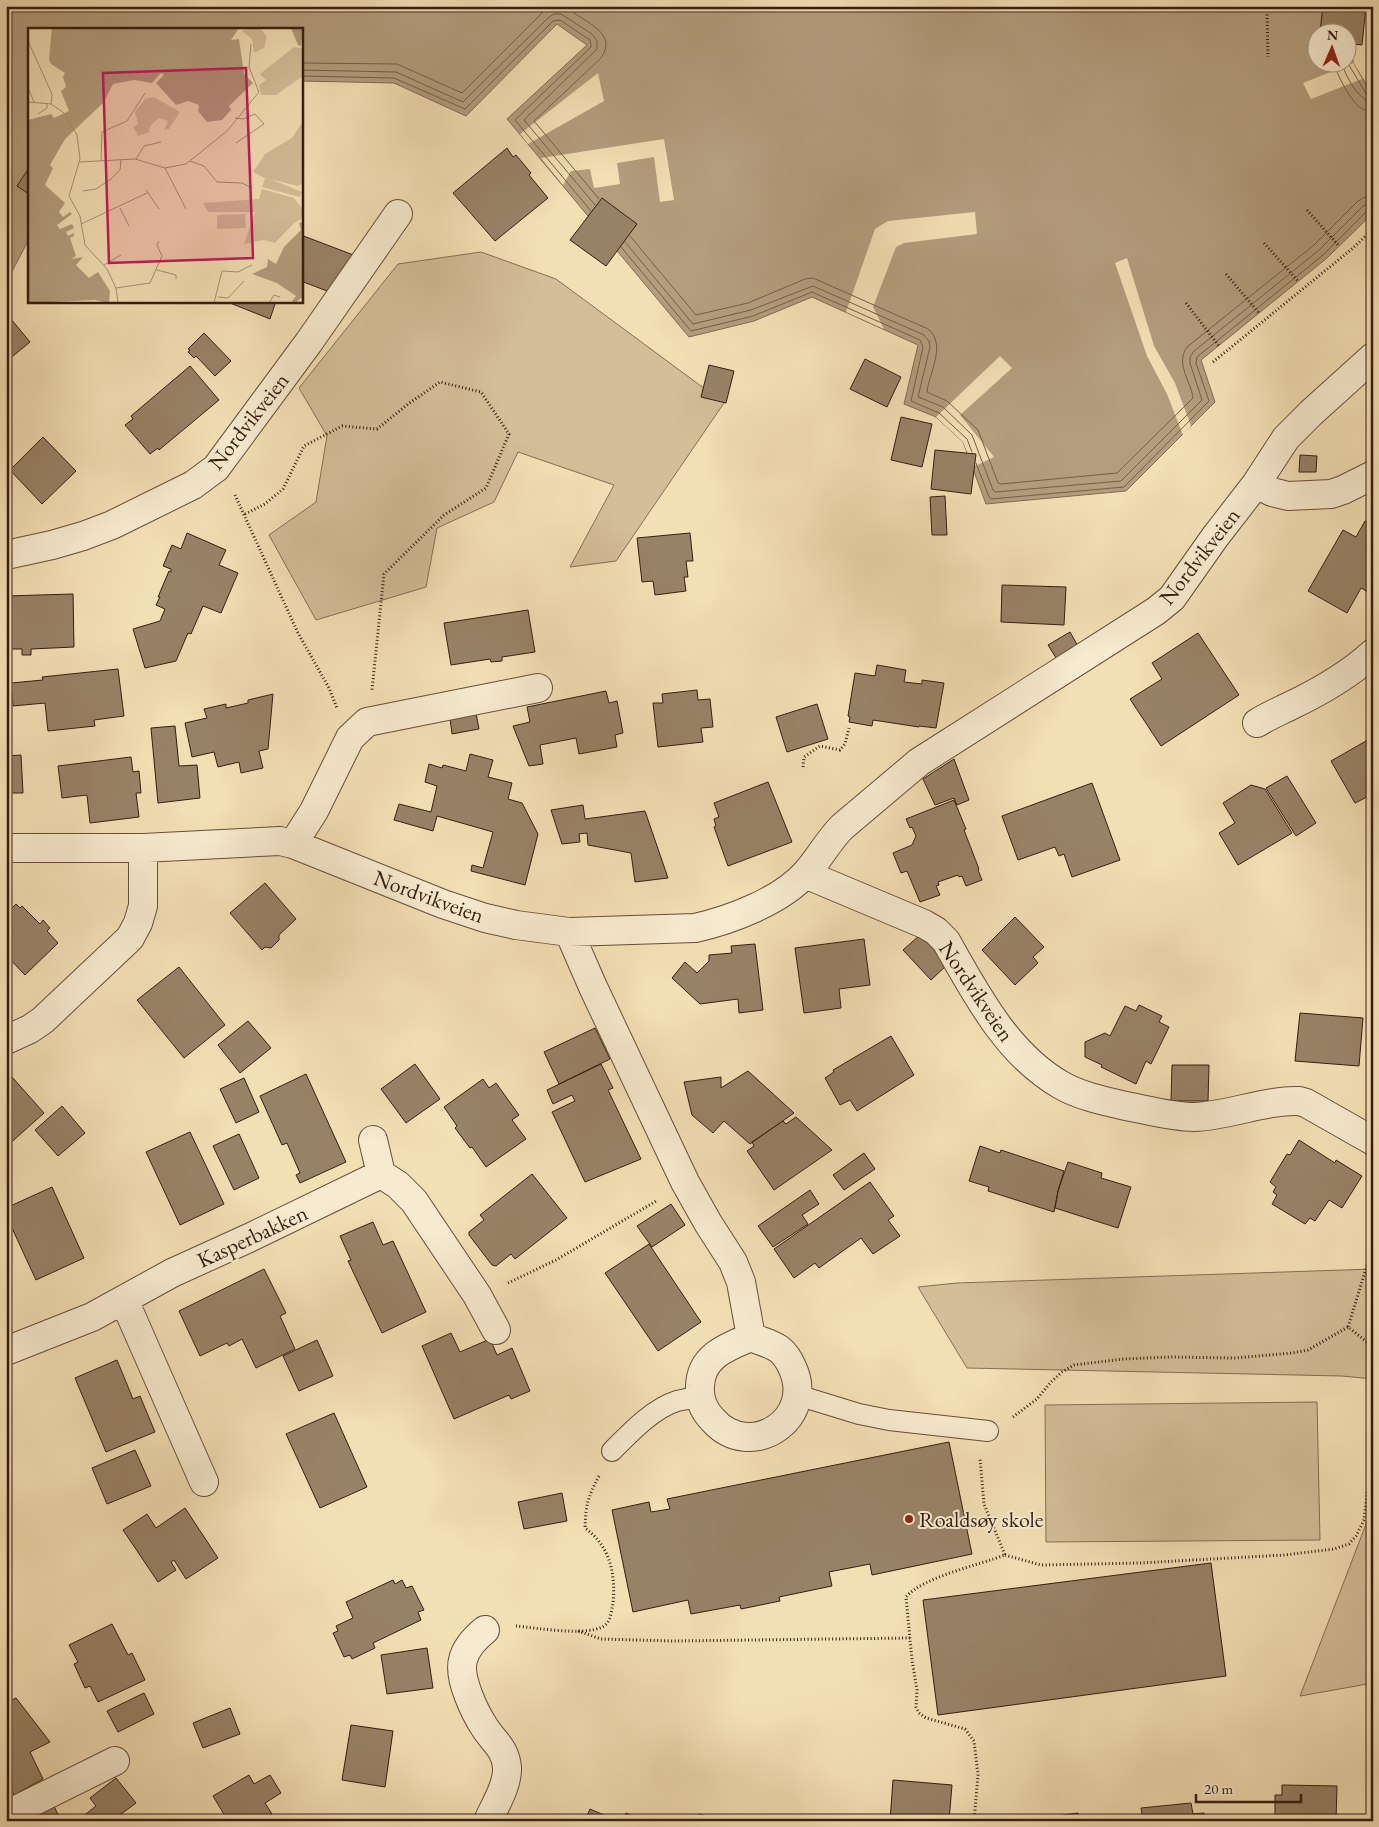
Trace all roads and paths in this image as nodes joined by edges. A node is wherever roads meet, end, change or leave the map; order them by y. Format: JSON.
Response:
{"nodes":[{"id":1,"x":1267,"y":8,"type":"edge"},
{"id":2,"x":1320,"y":9,"type":"dead end"},
{"id":3,"x":1268,"y":57,"type":"dead end"},
{"id":4,"x":1307,"y":210,"type":"dead end"},
{"id":5,"x":398,"y":214,"type":"dead end"},
{"id":6,"x":1373,"y":229,"type":"edge"},
{"id":7,"x":1264,"y":243,"type":"dead end"},
{"id":8,"x":1339,"y":246,"type":"dead end"},
{"id":9,"x":1226,"y":274,"type":"dead end"},
{"id":10,"x":1298,"y":282,"type":"dead end"},
{"id":11,"x":1186,"y":304,"type":"dead end"},
{"id":12,"x":1259,"y":313,"type":"dead end"},
{"id":13,"x":1219,"y":346,"type":"dead end"},
{"id":14,"x":1373,"y":357,"type":"edge"},
{"id":15,"x":1213,"y":362,"type":"dead end"},
{"id":16,"x":216,"y":468,"type":"junction"},
{"id":17,"x":1373,"y":475,"type":"edge"},
{"id":18,"x":1256,"y":484,"type":"junction"},
{"id":19,"x":245,"y":514,"type":"junction"},
{"id":20,"x":6,"y":554,"type":"edge"},
{"id":21,"x":1373,"y":653,"type":"edge"},
{"id":22,"x":538,"y":688,"type":"dead end"},
{"id":23,"x":1257,"y":723,"type":"dead end"},
{"id":24,"x":849,"y":728,"type":"dead end"},
{"id":25,"x":359,"y":730,"type":"junction"},
{"id":26,"x":803,"y":768,"type":"dead end"},
{"id":27,"x":293,"y":844,"type":"junction"},
{"id":28,"x":6,"y":848,"type":"edge"},
{"id":29,"x":143,"y":848,"type":"junction"},
{"id":30,"x":805,"y":874,"type":"junction"},
{"id":31,"x":569,"y":932,"type":"junction"},
{"id":32,"x":6,"y":1040,"type":"edge"},
{"id":33,"x":373,"y":1140,"type":"dead end"},
{"id":34,"x":1373,"y":1141,"type":"edge"},
{"id":35,"x":381,"y":1174,"type":"junction"},
{"id":36,"x":686,"y":1182,"type":"junction"},
{"id":37,"x":1373,"y":1253,"type":"edge"},
{"id":38,"x":477,"y":1295,"type":"junction"},
{"id":39,"x":124,"y":1300,"type":"junction"},
{"id":40,"x":1348,"y":1327,"type":"junction"},
{"id":41,"x":496,"y":1330,"type":"dead end"},
{"id":42,"x":751,"y":1337,"type":"junction"},
{"id":43,"x":1373,"y":1347,"type":"edge"},
{"id":44,"x":6,"y":1351,"type":"edge"},
{"id":45,"x":797,"y":1395,"type":"junction"},
{"id":46,"x":701,"y":1397,"type":"junction"},
{"id":47,"x":988,"y":1431,"type":"junction"},
{"id":48,"x":1373,"y":1444,"type":"edge"},
{"id":49,"x":612,"y":1451,"type":"joint"},
{"id":50,"x":204,"y":1482,"type":"dead end"},
{"id":51,"x":1005,"y":1555,"type":"junction"},
{"id":52,"x":485,"y":1630,"type":"joint"},
{"id":53,"x":578,"y":1631,"type":"junction"},
{"id":54,"x":910,"y":1638,"type":"junction"},
{"id":55,"x":114,"y":1761,"type":"dead end"},
{"id":56,"x":6,"y":1814,"type":"edge"},
{"id":57,"x":488,"y":1821,"type":"edge"},
{"id":58,"x":974,"y":1821,"type":"edge"}],
"edges":[{"from":1,"to":2,"type":"path"},
{"from":1,"to":3,"type":"path"},
{"from":4,"to":8,"type":"path"},
{"from":5,"to":16,"type":"street","name":"Nordvikveien"},
{"from":6,"to":15,"type":"path"},
{"from":7,"to":10,"type":"path"},
{"from":9,"to":12,"type":"path"},
{"from":11,"to":13,"type":"path"},
{"from":14,"to":18,"type":"street","name":"Nordvikveien"},
{"from":16,"to":19,"type":"path"},
{"from":16,"to":20,"type":"street","name":"Nordvikveien"},
{"from":17,"to":18,"type":"street"},
{"from":18,"to":30,"type":"street","name":"Nordvikveien"},
{"from":19,"to":25,"type":"path"},
{"from":19,"to":25,"type":"path"},
{"from":21,"to":23,"type":"street"},
{"from":22,"to":25,"type":"street"},
{"from":24,"to":26,"type":"path"},
{"from":25,"to":27,"type":"street"},
{"from":27,"to":29,"type":"street","name":"Nordvikveien"},
{"from":27,"to":31,"type":"street","name":"Nordvikveien"},
{"from":28,"to":29,"type":"street","name":"Nordvikveien"},
{"from":29,"to":32,"type":"street"},
{"from":30,"to":31,"type":"street","name":"Nordvikveien"},
{"from":30,"to":34,"type":"street","name":"Nordvikveien"},
{"from":31,"to":36,"type":"street"},
{"from":33,"to":35,"type":"street"},
{"from":35,"to":38,"type":"street"},
{"from":35,"to":39,"type":"street","name":"Kasperbakken"},
{"from":36,"to":38,"type":"path"},
{"from":36,"to":42,"type":"street"},
{"from":37,"to":40,"type":"path"},
{"from":38,"to":41,"type":"street"},
{"from":39,"to":44,"type":"street","name":"Kasperbakken"},
{"from":39,"to":50,"type":"street"},
{"from":40,"to":43,"type":"path"},
{"from":40,"to":47,"type":"path"},
{"from":42,"to":45,"type":"street"},
{"from":42,"to":46,"type":"street"},
{"from":45,"to":46,"type":"street"},
{"from":45,"to":47,"type":"lane"},
{"from":46,"to":49,"type":"lane"},
{"from":47,"to":51,"type":"path"},
{"from":48,"to":51,"type":"path"},
{"from":49,"to":53,"type":"path"},
{"from":51,"to":54,"type":"path"},
{"from":52,"to":53,"type":"path"},
{"from":52,"to":57,"type":"street"},
{"from":53,"to":54,"type":"path"},
{"from":54,"to":58,"type":"path"},
{"from":55,"to":56,"type":"street"}]}
